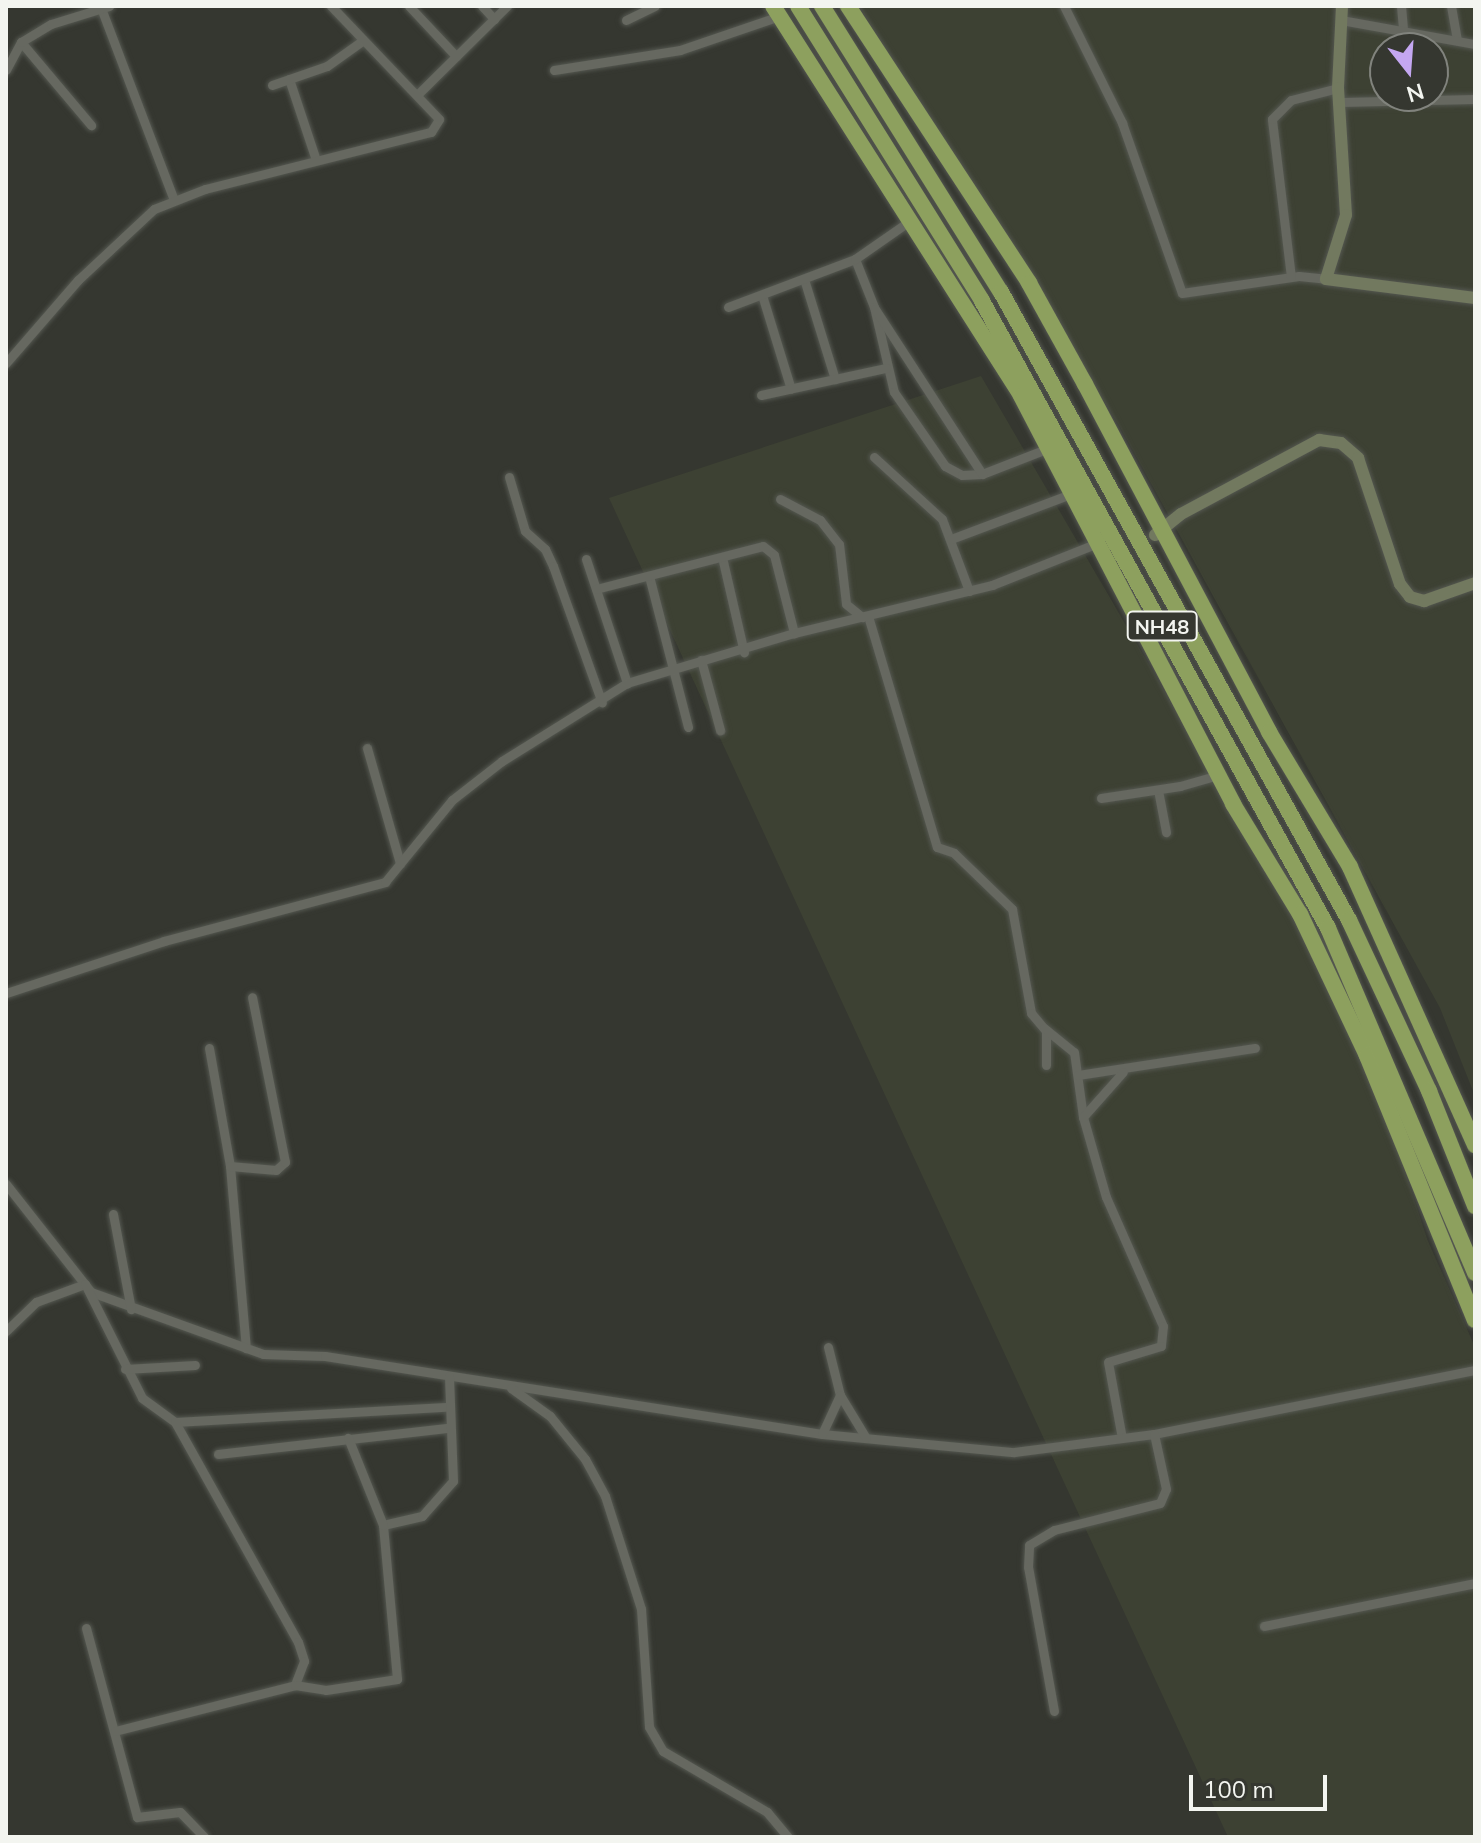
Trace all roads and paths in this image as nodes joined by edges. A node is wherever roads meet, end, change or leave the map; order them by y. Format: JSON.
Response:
{"nodes":[{"id":1,"x":331,"y":6,"type":"edge"},
{"id":2,"x":409,"y":6,"type":"edge"},
{"id":3,"x":482,"y":6,"type":"edge"},
{"id":4,"x":507,"y":6,"type":"edge"},
{"id":5,"x":655,"y":6,"type":"edge"},
{"id":6,"x":798,"y":6,"type":"edge"},
{"id":7,"x":822,"y":6,"type":"edge"},
{"id":8,"x":848,"y":6,"type":"edge"},
{"id":9,"x":1064,"y":6,"type":"edge"},
{"id":10,"x":1342,"y":6,"type":"edge"},
{"id":11,"x":1401,"y":6,"type":"edge"},
{"id":12,"x":1451,"y":6,"type":"edge"},
{"id":13,"x":105,"y":7,"type":"edge"},
{"id":14,"x":777,"y":11,"type":"edge"},
{"id":15,"x":494,"y":19,"type":"junction"},
{"id":16,"x":626,"y":20,"type":"dead end"},
{"id":17,"x":1341,"y":20,"type":"junction"},
{"id":18,"x":1403,"y":31,"type":"junction"},
{"id":19,"x":1457,"y":40,"type":"junction"},
{"id":20,"x":362,"y":41,"type":"junction"},
{"id":21,"x":21,"y":42,"type":"junction"},
{"id":22,"x":1475,"y":44,"type":"edge"},
{"id":23,"x":456,"y":56,"type":"junction"},
{"id":24,"x":6,"y":70,"type":"edge"},
{"id":25,"x":554,"y":70,"type":"dead end"},
{"id":26,"x":289,"y":79,"type":"junction"},
{"id":27,"x":272,"y":85,"type":"dead end"},
{"id":28,"x":1338,"y":88,"type":"junction"},
{"id":29,"x":417,"y":95,"type":"junction"},
{"id":30,"x":1475,"y":99,"type":"edge"},
{"id":31,"x":1341,"y":102,"type":"junction"},
{"id":32,"x":91,"y":125,"type":"dead end"},
{"id":33,"x":316,"y":160,"type":"junction"},
{"id":34,"x":174,"y":200,"type":"junction"},
{"id":35,"x":911,"y":220,"type":"junction"},
{"id":36,"x":855,"y":259,"type":"junction"},
{"id":37,"x":1291,"y":277,"type":"junction"},
{"id":38,"x":804,"y":279,"type":"junction"},
{"id":39,"x":1326,"y":279,"type":"junction"},
{"id":40,"x":762,"y":295,"type":"junction"},
{"id":41,"x":1475,"y":298,"type":"edge"},
{"id":42,"x":728,"y":307,"type":"dead end"},
{"id":43,"x":874,"y":307,"type":"junction"},
{"id":44,"x":6,"y":363,"type":"edge"},
{"id":45,"x":886,"y":368,"type":"junction"},
{"id":46,"x":835,"y":379,"type":"junction"},
{"id":47,"x":791,"y":389,"type":"junction"},
{"id":48,"x":761,"y":395,"type":"dead end"},
{"id":49,"x":1046,"y":449,"type":"junction"},
{"id":50,"x":874,"y":457,"type":"dead end"},
{"id":51,"x":982,"y":474,"type":"junction"},
{"id":52,"x":509,"y":477,"type":"dead end"},
{"id":53,"x":1068,"y":495,"type":"junction"},
{"id":54,"x":780,"y":499,"type":"dead end"},
{"id":55,"x":1158,"y":533,"type":"junction"},
{"id":56,"x":951,"y":539,"type":"junction"},
{"id":57,"x":1095,"y":544,"type":"junction"},
{"id":58,"x":722,"y":557,"type":"junction"},
{"id":59,"x":586,"y":559,"type":"dead end"},
{"id":60,"x":649,"y":576,"type":"junction"},
{"id":61,"x":1475,"y":583,"type":"edge"},
{"id":62,"x":596,"y":589,"type":"junction"},
{"id":63,"x":969,"y":591,"type":"junction"},
{"id":64,"x":865,"y":616,"type":"junction"},
{"id":65,"x":794,"y":633,"type":"junction"},
{"id":66,"x":744,"y":652,"type":"junction"},
{"id":67,"x":701,"y":660,"type":"junction"},
{"id":68,"x":676,"y":667,"type":"junction"},
{"id":69,"x":627,"y":683,"type":"junction"},
{"id":70,"x":602,"y":703,"type":"junction"},
{"id":71,"x":688,"y":727,"type":"dead end"},
{"id":72,"x":720,"y":730,"type":"dead end"},
{"id":73,"x":367,"y":748,"type":"dead end"},
{"id":74,"x":1218,"y":775,"type":"junction"},
{"id":75,"x":1158,"y":790,"type":"junction"},
{"id":76,"x":1101,"y":798,"type":"dead end"},
{"id":77,"x":1166,"y":832,"type":"dead end"},
{"id":78,"x":400,"y":863,"type":"junction"},
{"id":79,"x":6,"y":993,"type":"edge"},
{"id":80,"x":252,"y":997,"type":"dead end"},
{"id":81,"x":1042,"y":1026,"type":"junction"},
{"id":82,"x":209,"y":1048,"type":"dead end"},
{"id":83,"x":1255,"y":1048,"type":"dead end"},
{"id":84,"x":1046,"y":1065,"type":"dead end"},
{"id":85,"x":1123,"y":1072,"type":"junction"},
{"id":86,"x":1078,"y":1075,"type":"junction"},
{"id":87,"x":1083,"y":1117,"type":"junction"},
{"id":88,"x":1475,"y":1145,"type":"edge"},
{"id":89,"x":230,"y":1166,"type":"junction"},
{"id":90,"x":6,"y":1184,"type":"edge"},
{"id":91,"x":1475,"y":1206,"type":"edge"},
{"id":92,"x":113,"y":1214,"type":"dead end"},
{"id":93,"x":1475,"y":1273,"type":"edge"},
{"id":94,"x":85,"y":1284,"type":"junction"},
{"id":95,"x":131,"y":1309,"type":"junction"},
{"id":96,"x":1475,"y":1320,"type":"edge"},
{"id":97,"x":6,"y":1331,"type":"edge"},
{"id":98,"x":828,"y":1347,"type":"dead end"},
{"id":99,"x":246,"y":1348,"type":"junction"},
{"id":100,"x":195,"y":1365,"type":"dead end"},
{"id":101,"x":125,"y":1369,"type":"junction"},
{"id":102,"x":1475,"y":1370,"type":"edge"},
{"id":103,"x":449,"y":1376,"type":"junction"},
{"id":104,"x":508,"y":1386,"type":"junction"},
{"id":105,"x":840,"y":1395,"type":"junction"},
{"id":106,"x":446,"y":1407,"type":"junction"},
{"id":107,"x":175,"y":1422,"type":"junction"},
{"id":108,"x":447,"y":1428,"type":"junction"},
{"id":109,"x":822,"y":1434,"type":"junction"},
{"id":110,"x":1154,"y":1434,"type":"junction"},
{"id":111,"x":348,"y":1438,"type":"junction"},
{"id":112,"x":866,"y":1438,"type":"junction"},
{"id":113,"x":1122,"y":1438,"type":"junction"},
{"id":114,"x":218,"y":1454,"type":"dead end"},
{"id":115,"x":383,"y":1525,"type":"junction"},
{"id":116,"x":1475,"y":1583,"type":"edge"},
{"id":117,"x":1264,"y":1626,"type":"dead end"},
{"id":118,"x":86,"y":1628,"type":"dead end"},
{"id":119,"x":295,"y":1685,"type":"junction"},
{"id":120,"x":1054,"y":1711,"type":"dead end"},
{"id":121,"x":115,"y":1731,"type":"junction"},
{"id":122,"x":204,"y":1837,"type":"edge"},
{"id":123,"x":788,"y":1837,"type":"edge"}],
"edges":[{"from":1,"to":20,"type":"street"},
{"from":2,"to":23,"type":"street"},
{"from":3,"to":15,"type":"street"},
{"from":4,"to":15,"type":"street"},
{"from":5,"to":16,"type":"street"},
{"from":6,"to":93,"type":"highway","number":"NH48"},
{"from":7,"to":91,"type":"highway","number":"NH48"},
{"from":8,"to":55,"type":"highway"},
{"from":9,"to":37,"type":"street"},
{"from":10,"to":17,"type":"street"},
{"from":11,"to":18,"type":"street"},
{"from":12,"to":19,"type":"street"},
{"from":13,"to":21,"type":"street"},
{"from":13,"to":34,"type":"street"},
{"from":14,"to":25,"type":"street"},
{"from":14,"to":35,"type":"highway"},
{"from":15,"to":23,"type":"street"},
{"from":17,"to":18,"type":"street"},
{"from":17,"to":28,"type":"street"},
{"from":18,"to":19,"type":"street"},
{"from":19,"to":22,"type":"street"},
{"from":20,"to":26,"type":"street"},
{"from":20,"to":29,"type":"street"},
{"from":21,"to":24,"type":"street"},
{"from":21,"to":32,"type":"street"},
{"from":23,"to":29,"type":"street"},
{"from":26,"to":27,"type":"street"},
{"from":26,"to":33,"type":"street"},
{"from":28,"to":31,"type":"street"},
{"from":28,"to":37,"type":"street"},
{"from":29,"to":33,"type":"street"},
{"from":30,"to":31,"type":"street"},
{"from":31,"to":39,"type":"street"},
{"from":33,"to":34,"type":"street"},
{"from":34,"to":44,"type":"street"},
{"from":35,"to":36,"type":"street"},
{"from":35,"to":49,"type":"highway"},
{"from":36,"to":38,"type":"street"},
{"from":36,"to":43,"type":"street"},
{"from":37,"to":39,"type":"street"},
{"from":38,"to":40,"type":"street"},
{"from":38,"to":46,"type":"street"},
{"from":39,"to":41,"type":"street"},
{"from":40,"to":42,"type":"street"},
{"from":40,"to":47,"type":"street"},
{"from":43,"to":45,"type":"street"},
{"from":43,"to":51,"type":"street"},
{"from":45,"to":46,"type":"street"},
{"from":45,"to":51,"type":"street"},
{"from":46,"to":47,"type":"street"},
{"from":47,"to":48,"type":"street"},
{"from":49,"to":51,"type":"street"},
{"from":49,"to":53,"type":"highway"},
{"from":50,"to":56,"type":"street"},
{"from":52,"to":70,"type":"street"},
{"from":53,"to":56,"type":"street"},
{"from":53,"to":57,"type":"highway"},
{"from":54,"to":64,"type":"street"},
{"from":55,"to":61,"type":"street"},
{"from":55,"to":88,"type":"highway"},
{"from":56,"to":63,"type":"street"},
{"from":57,"to":63,"type":"street"},
{"from":57,"to":74,"type":"highway"},
{"from":58,"to":60,"type":"street"},
{"from":58,"to":65,"type":"street"},
{"from":58,"to":66,"type":"street"},
{"from":59,"to":62,"type":"street"},
{"from":60,"to":62,"type":"street"},
{"from":60,"to":68,"type":"street"},
{"from":62,"to":69,"type":"street"},
{"from":63,"to":64,"type":"street"},
{"from":64,"to":65,"type":"street"},
{"from":64,"to":81,"type":"street"},
{"from":65,"to":66,"type":"street"},
{"from":66,"to":67,"type":"street"},
{"from":67,"to":68,"type":"street"},
{"from":67,"to":72,"type":"street"},
{"from":68,"to":69,"type":"street"},
{"from":68,"to":71,"type":"street"},
{"from":69,"to":70,"type":"street"},
{"from":70,"to":78,"type":"street"},
{"from":73,"to":78,"type":"street"},
{"from":74,"to":75,"type":"street"},
{"from":74,"to":96,"type":"highway"},
{"from":75,"to":76,"type":"street"},
{"from":75,"to":77,"type":"street"},
{"from":78,"to":79,"type":"street"},
{"from":80,"to":89,"type":"street"},
{"from":81,"to":84,"type":"street"},
{"from":81,"to":86,"type":"street"},
{"from":82,"to":89,"type":"street"},
{"from":83,"to":85,"type":"street"},
{"from":85,"to":86,"type":"street"},
{"from":85,"to":87,"type":"street"},
{"from":86,"to":87,"type":"street"},
{"from":87,"to":113,"type":"street"},
{"from":89,"to":99,"type":"street"},
{"from":90,"to":94,"type":"street"},
{"from":92,"to":95,"type":"street"},
{"from":94,"to":95,"type":"street"},
{"from":94,"to":97,"type":"street"},
{"from":94,"to":101,"type":"street"},
{"from":95,"to":99,"type":"street"},
{"from":98,"to":105,"type":"street"},
{"from":99,"to":103,"type":"street"},
{"from":100,"to":101,"type":"street"},
{"from":101,"to":107,"type":"street"},
{"from":102,"to":110,"type":"street"},
{"from":103,"to":104,"type":"street"},
{"from":103,"to":106,"type":"street"},
{"from":104,"to":109,"type":"street"},
{"from":104,"to":123,"type":"street"},
{"from":105,"to":109,"type":"street"},
{"from":105,"to":112,"type":"street"},
{"from":106,"to":107,"type":"street"},
{"from":106,"to":108,"type":"street"},
{"from":107,"to":119,"type":"street"},
{"from":108,"to":111,"type":"street"},
{"from":108,"to":115,"type":"street"},
{"from":109,"to":112,"type":"street"},
{"from":110,"to":113,"type":"street"},
{"from":110,"to":120,"type":"street"},
{"from":111,"to":114,"type":"street"},
{"from":111,"to":115,"type":"street"},
{"from":112,"to":113,"type":"street"},
{"from":115,"to":119,"type":"street"},
{"from":116,"to":117,"type":"street"},
{"from":118,"to":121,"type":"street"},
{"from":119,"to":121,"type":"street"},
{"from":121,"to":122,"type":"street"}]}
